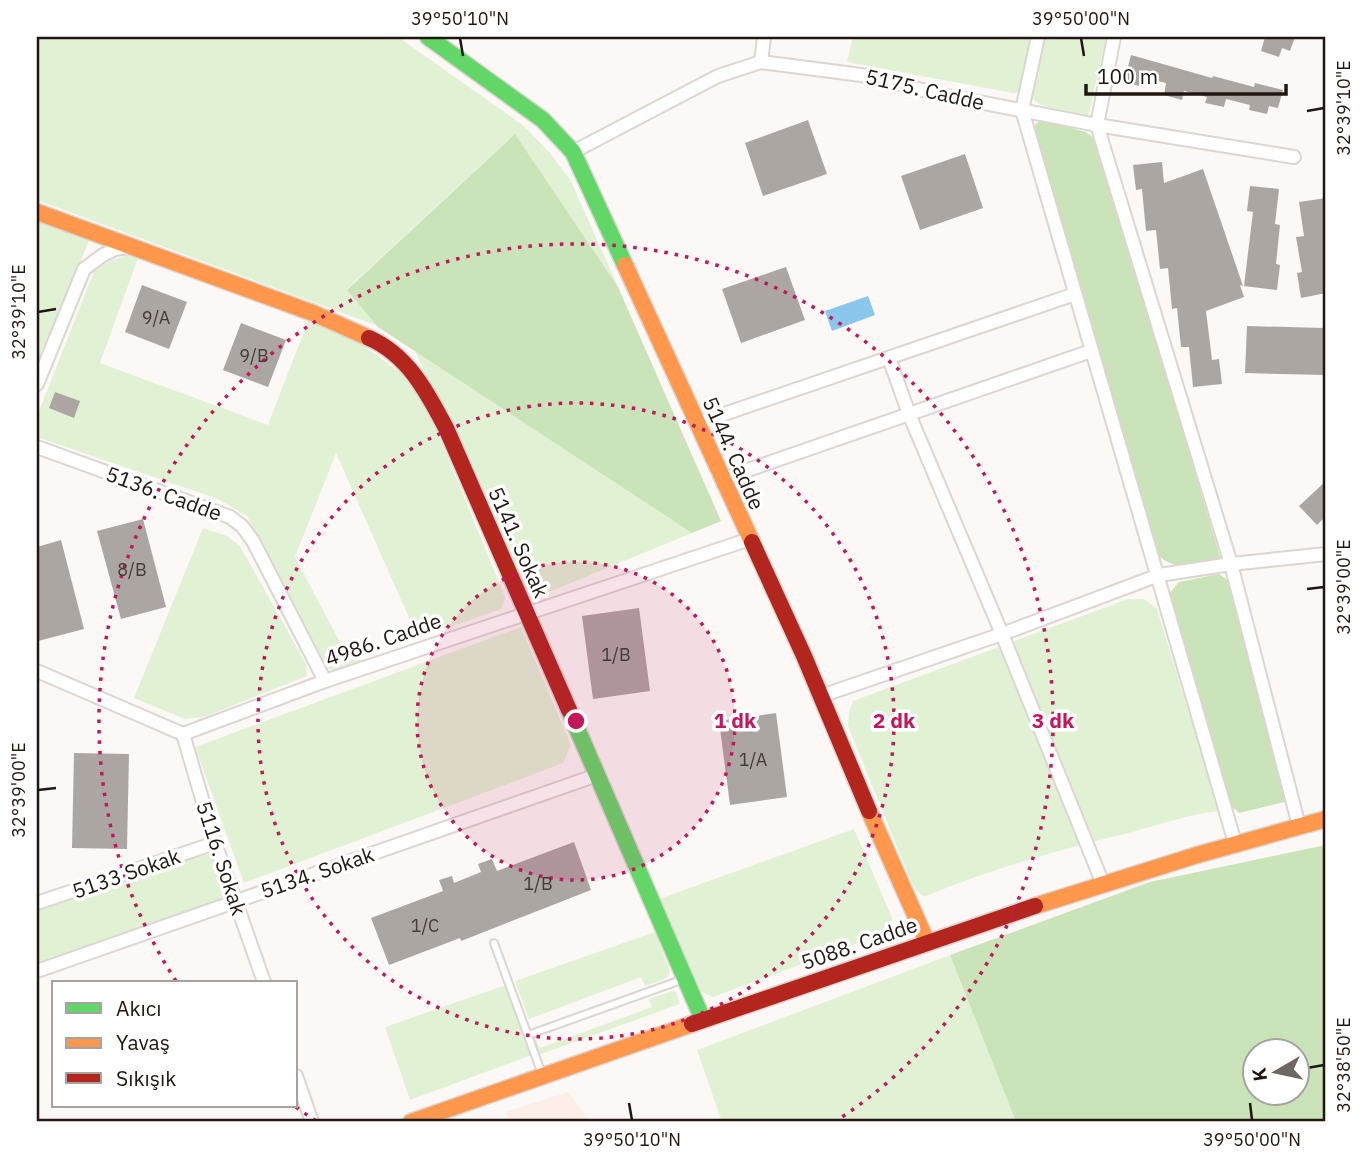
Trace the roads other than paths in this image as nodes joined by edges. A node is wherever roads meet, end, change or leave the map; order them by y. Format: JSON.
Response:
{"nodes":[{"id":1,"x":428,"y":37,"type":"edge"},
{"id":2,"x":764,"y":37,"type":"edge"},
{"id":3,"x":1038,"y":37,"type":"edge"},
{"id":4,"x":1114,"y":37,"type":"edge"},
{"id":5,"x":761,"y":62,"type":"junction"},
{"id":6,"x":1022,"y":110,"type":"junction"},
{"id":7,"x":1097,"y":125,"type":"junction"},
{"id":8,"x":573,"y":152,"type":"junction"},
{"id":9,"x":1294,"y":157,"type":"dead end"},
{"id":10,"x":37,"y":212,"type":"edge"},
{"id":11,"x":129,"y":247,"type":"junction"},
{"id":12,"x":1075,"y":294,"type":"junction"},
{"id":13,"x":1091,"y":351,"type":"junction"},
{"id":14,"x":889,"y":358,"type":"junction"},
{"id":15,"x":37,"y":384,"type":"edge"},
{"id":16,"x":909,"y":414,"type":"junction"},
{"id":17,"x":698,"y":423,"type":"junction"},
{"id":18,"x":37,"y":447,"type":"edge"},
{"id":19,"x":722,"y":479,"type":"junction"},
{"id":20,"x":750,"y":539,"type":"junction"},
{"id":21,"x":1326,"y":554,"type":"edge"},
{"id":22,"x":1231,"y":564,"type":"junction"},
{"id":23,"x":1159,"y":575,"type":"junction"},
{"id":24,"x":527,"y":612,"type":"junction"},
{"id":25,"x":1002,"y":634,"type":"junction"},
{"id":26,"x":37,"y":671,"type":"edge"},
{"id":27,"x":325,"y":681,"type":"junction"},
{"id":28,"x":821,"y":696,"type":"junction"},
{"id":29,"x":183,"y":734,"type":"junction"},
{"id":30,"x":597,"y":775,"type":"junction"},
{"id":31,"x":1326,"y":819,"type":"edge"},
{"id":32,"x":1298,"y":826,"type":"junction"},
{"id":33,"x":215,"y":843,"type":"junction"},
{"id":34,"x":1235,"y":843,"type":"junction"},
{"id":35,"x":1103,"y":884,"type":"junction"},
{"id":36,"x":236,"y":901,"type":"junction"},
{"id":37,"x":37,"y":902,"type":"edge"},
{"id":38,"x":927,"y":942,"type":"junction"},
{"id":39,"x":494,"y":943,"type":"dead end"},
{"id":40,"x":37,"y":971,"type":"edge"},
{"id":41,"x":684,"y":979,"type":"junction"},
{"id":42,"x":264,"y":981,"type":"edge"},
{"id":43,"x":703,"y":1020,"type":"junction"},
{"id":44,"x":528,"y":1035,"type":"junction"},
{"id":45,"x":543,"y":1075,"type":"junction"},
{"id":46,"x":298,"y":1082,"type":"edge"},
{"id":47,"x":312,"y":1122,"type":"edge"},
{"id":48,"x":411,"y":1122,"type":"edge"}],
"edges":[{"from":1,"to":8,"type":"street","name":"5144. Cadde"},
{"from":2,"to":5,"type":"street"},
{"from":3,"to":6,"type":"street"},
{"from":4,"to":7,"type":"street"},
{"from":5,"to":6,"type":"street","name":"5175. Cadde"},
{"from":5,"to":8,"type":"street","name":"5175. Cadde"},
{"from":6,"to":7,"type":"street","name":"5175. Cadde"},
{"from":6,"to":12,"type":"street"},
{"from":7,"to":9,"type":"street","name":"5175. Cadde"},
{"from":7,"to":22,"type":"street"},
{"from":8,"to":17,"type":"street","name":"5144. Cadde"},
{"from":10,"to":11,"type":"street"},
{"from":11,"to":15,"type":"street"},
{"from":11,"to":24,"type":"street","name":"5141. Sokak"},
{"from":12,"to":13,"type":"street"},
{"from":12,"to":14,"type":"street"},
{"from":13,"to":16,"type":"street"},
{"from":13,"to":23,"type":"street"},
{"from":14,"to":16,"type":"street"},
{"from":14,"to":17,"type":"street"},
{"from":16,"to":19,"type":"street"},
{"from":16,"to":25,"type":"street"},
{"from":17,"to":19,"type":"street","name":"5144. Cadde"},
{"from":18,"to":27,"type":"street","name":"5136. Cadde"},
{"from":19,"to":20,"type":"street","name":"5144. Cadde"},
{"from":20,"to":24,"type":"street","name":"4986. Cadde"},
{"from":20,"to":28,"type":"street","name":"5144. Cadde"},
{"from":21,"to":22,"type":"street"},
{"from":22,"to":23,"type":"street"},
{"from":22,"to":32,"type":"street"},
{"from":23,"to":25,"type":"street"},
{"from":23,"to":34,"type":"street"},
{"from":24,"to":27,"type":"street","name":"4986. Cadde"},
{"from":24,"to":30,"type":"street","name":"5141. Sokak"},
{"from":25,"to":28,"type":"street"},
{"from":25,"to":35,"type":"street"},
{"from":26,"to":29,"type":"street"},
{"from":27,"to":29,"type":"street","name":"4986. Cadde"},
{"from":28,"to":38,"type":"street","name":"5144. Cadde"},
{"from":29,"to":33,"type":"street","name":"5116. Sokak"},
{"from":30,"to":36,"type":"street","name":"5134. Sokak"},
{"from":30,"to":41,"type":"street","name":"5141. Sokak"},
{"from":31,"to":32,"type":"street","name":"5088. Cadde"},
{"from":32,"to":34,"type":"street","name":"5088. Cadde"},
{"from":33,"to":36,"type":"street","name":"5116. Sokak"},
{"from":33,"to":37,"type":"street","name":"5133 Sokak"},
{"from":34,"to":35,"type":"street","name":"5088. Cadde"},
{"from":35,"to":38,"type":"street","name":"5088. Cadde"},
{"from":36,"to":40,"type":"street","name":"5134. Sokak"},
{"from":36,"to":42,"type":"street","name":"5116. Sokak"},
{"from":38,"to":43,"type":"street","name":"5088. Cadde"},
{"from":39,"to":44,"type":"lane"},
{"from":41,"to":43,"type":"street","name":"5141. Sokak"},
{"from":41,"to":44,"type":"lane"},
{"from":43,"to":45,"type":"street","name":"5088. Cadde"},
{"from":44,"to":45,"type":"lane"},
{"from":45,"to":48,"type":"street","name":"5088. Cadde"},
{"from":46,"to":47,"type":"street"}]}
